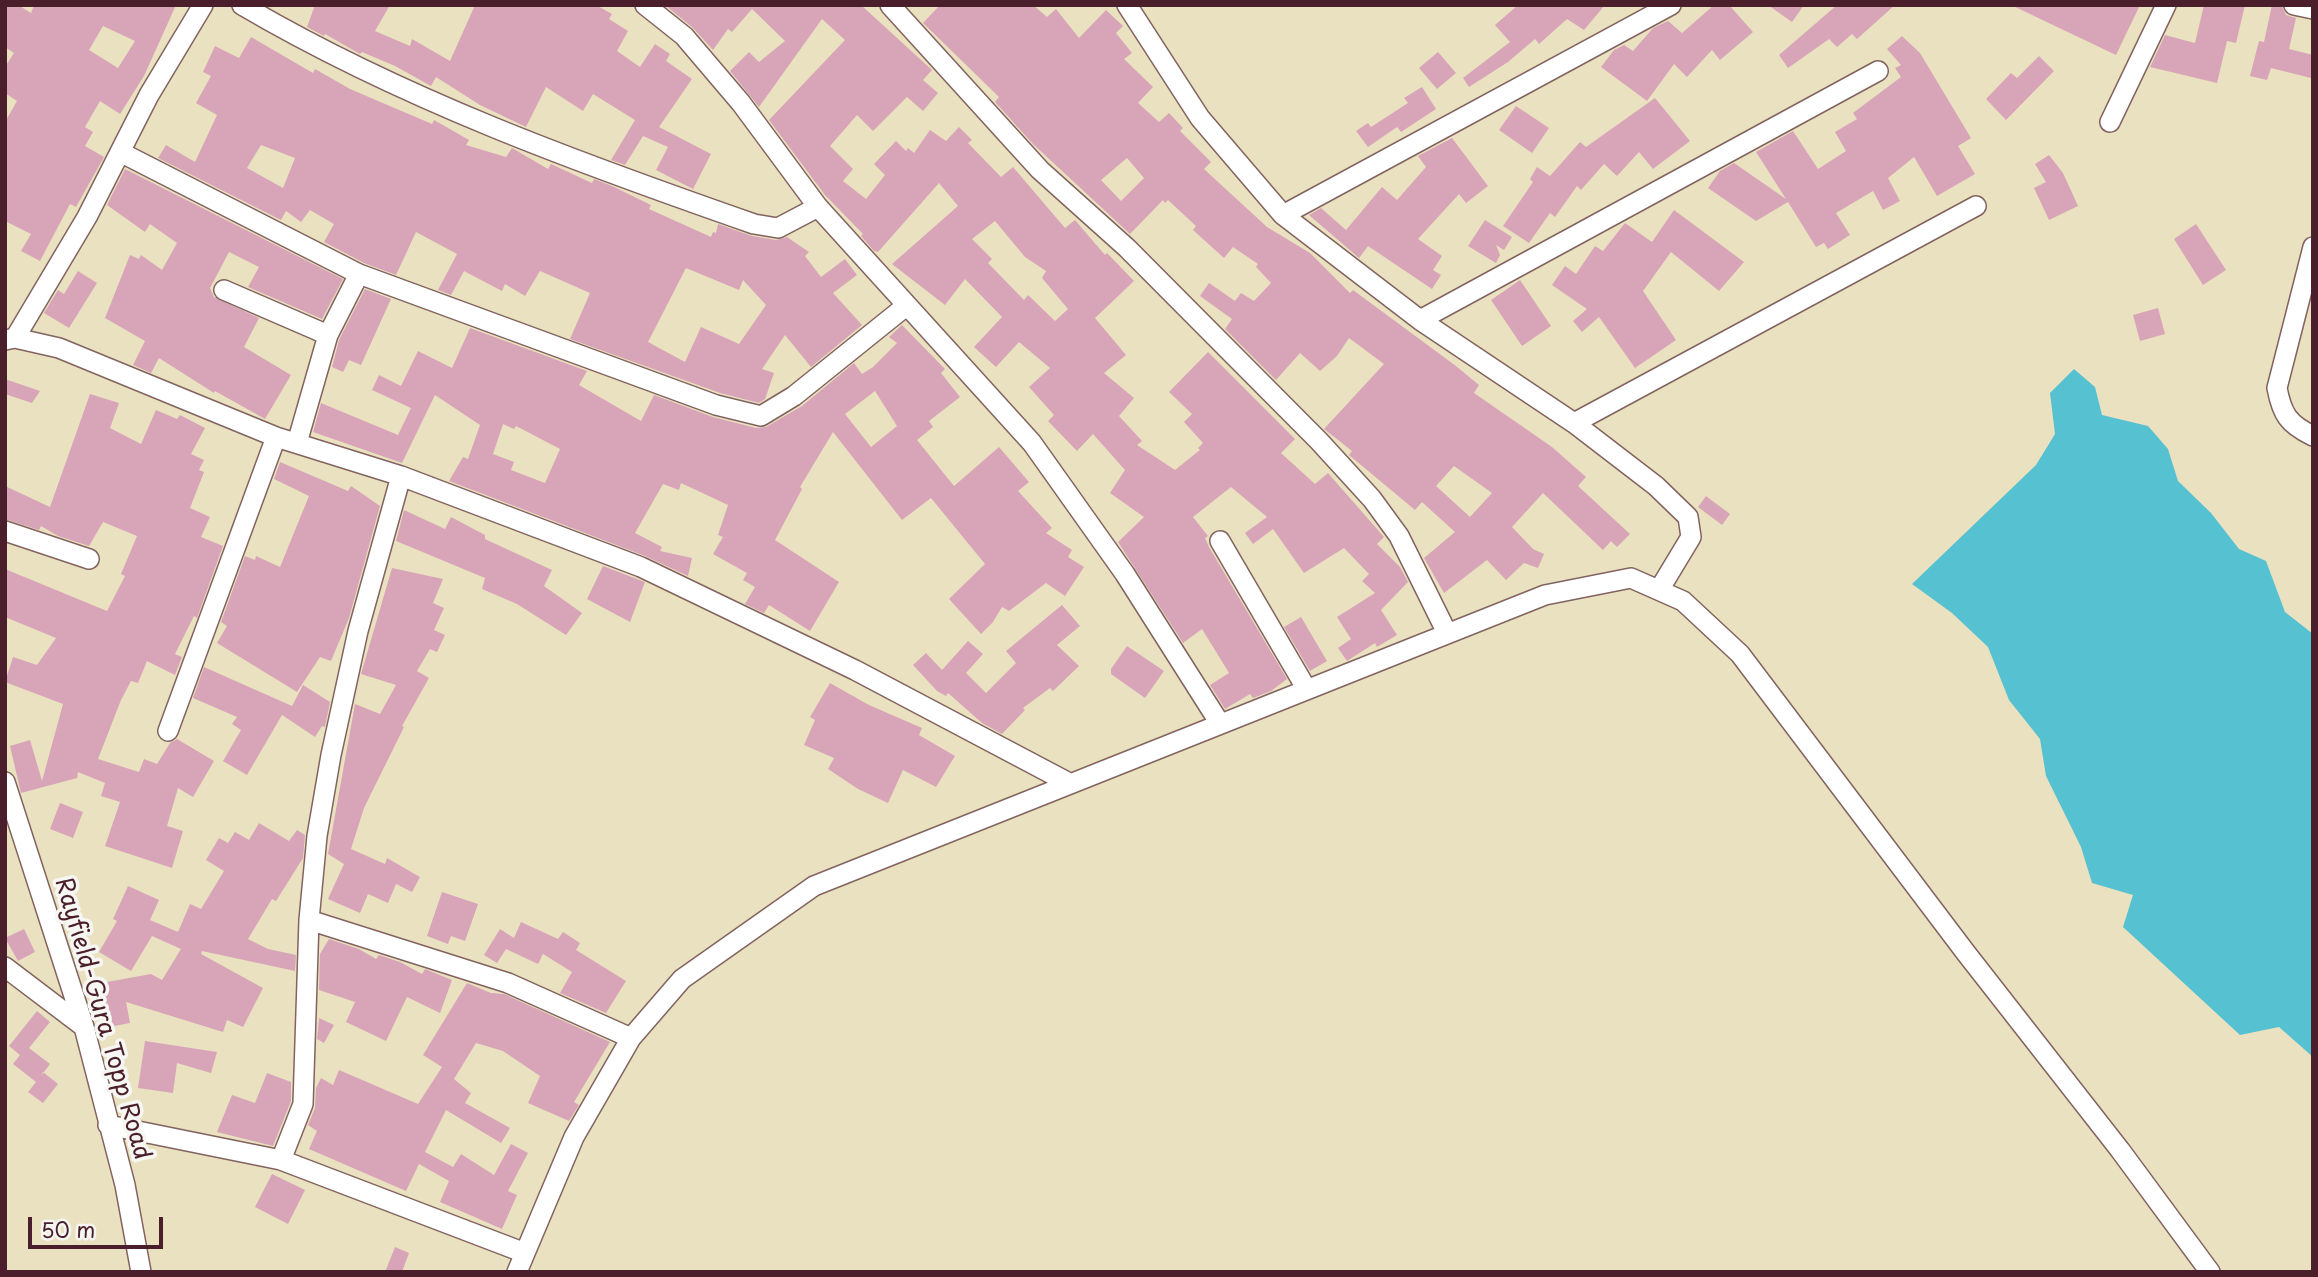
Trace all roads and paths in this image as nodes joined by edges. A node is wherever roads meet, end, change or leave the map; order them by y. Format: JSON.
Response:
{"nodes":[{"id":1,"x":203,"y":5,"type":"edge"},
{"id":2,"x":242,"y":5,"type":"edge"},
{"id":3,"x":645,"y":5,"type":"edge"},
{"id":4,"x":890,"y":5,"type":"edge"},
{"id":5,"x":1127,"y":5,"type":"edge"},
{"id":6,"x":1671,"y":5,"type":"edge"},
{"id":7,"x":2166,"y":5,"type":"edge"},
{"id":8,"x":2294,"y":5,"type":"edge"},
{"id":9,"x":2313,"y":9,"type":"edge"},
{"id":10,"x":1878,"y":71,"type":"dead end"},
{"id":11,"x":2110,"y":122,"type":"dead end"},
{"id":12,"x":120,"y":152,"type":"junction"},
{"id":13,"x":1976,"y":206,"type":"dead end"},
{"id":14,"x":818,"y":207,"type":"junction"},
{"id":15,"x":1283,"y":215,"type":"junction"},
{"id":16,"x":2313,"y":247,"type":"edge"},
{"id":17,"x":359,"y":274,"type":"junction"},
{"id":18,"x":224,"y":290,"type":"dead end"},
{"id":19,"x":906,"y":306,"type":"junction"},
{"id":20,"x":1419,"y":320,"type":"junction"},
{"id":21,"x":328,"y":335,"type":"junction"},
{"id":22,"x":10,"y":339,"type":"edge"},
{"id":23,"x":1574,"y":423,"type":"junction"},
{"id":24,"x":2313,"y":436,"type":"edge"},
{"id":25,"x":276,"y":437,"type":"junction"},
{"id":26,"x":297,"y":443,"type":"junction"},
{"id":27,"x":401,"y":476,"type":"junction"},
{"id":28,"x":5,"y":531,"type":"edge"},
{"id":29,"x":1220,"y":541,"type":"dead end"},
{"id":30,"x":89,"y":559,"type":"dead end"},
{"id":31,"x":1659,"y":590,"type":"junction"},
{"id":32,"x":1447,"y":633,"type":"junction"},
{"id":33,"x":1306,"y":688,"type":"junction"},
{"id":34,"x":1219,"y":722,"type":"junction"},
{"id":35,"x":168,"y":731,"type":"dead end"},
{"id":36,"x":5,"y":782,"type":"edge"},
{"id":37,"x":1069,"y":783,"type":"junction"},
{"id":38,"x":309,"y":920,"type":"junction"},
{"id":39,"x":5,"y":967,"type":"edge"},
{"id":40,"x":84,"y":1027,"type":"junction"},
{"id":41,"x":631,"y":1038,"type":"junction"},
{"id":42,"x":108,"y":1125,"type":"junction"},
{"id":43,"x":282,"y":1160,"type":"junction"},
{"id":44,"x":525,"y":1253,"type":"junction"},
{"id":45,"x":141,"y":1272,"type":"edge"},
{"id":46,"x":517,"y":1272,"type":"edge"},
{"id":47,"x":2210,"y":1272,"type":"edge"}],
"edges":[{"from":1,"to":12,"type":"street"},
{"from":2,"to":14,"type":"street"},
{"from":3,"to":14,"type":"street"},
{"from":4,"to":32,"type":"street"},
{"from":5,"to":15,"type":"street"},
{"from":6,"to":15,"type":"street"},
{"from":7,"to":11,"type":"street"},
{"from":8,"to":9,"type":"street"},
{"from":10,"to":20,"type":"street"},
{"from":12,"to":17,"type":"street"},
{"from":12,"to":22,"type":"street"},
{"from":13,"to":23,"type":"street"},
{"from":14,"to":19,"type":"street"},
{"from":15,"to":20,"type":"street"},
{"from":16,"to":24,"type":"street"},
{"from":17,"to":19,"type":"street"},
{"from":17,"to":21,"type":"street"},
{"from":18,"to":21,"type":"street"},
{"from":19,"to":34,"type":"street"},
{"from":20,"to":23,"type":"street"},
{"from":21,"to":26,"type":"street"},
{"from":22,"to":25,"type":"street"},
{"from":23,"to":31,"type":"street"},
{"from":25,"to":26,"type":"street"},
{"from":25,"to":35,"type":"street"},
{"from":26,"to":27,"type":"street"},
{"from":27,"to":37,"type":"street"},
{"from":27,"to":38,"type":"street"},
{"from":28,"to":30,"type":"street"},
{"from":29,"to":33,"type":"street"},
{"from":31,"to":32,"type":"street"},
{"from":31,"to":47,"type":"street"},
{"from":32,"to":33,"type":"street"},
{"from":33,"to":34,"type":"street"},
{"from":34,"to":37,"type":"street"},
{"from":36,"to":40,"type":"street","name":"Rayfield-Gura Topp Road"},
{"from":37,"to":41,"type":"street"},
{"from":38,"to":41,"type":"street"},
{"from":38,"to":43,"type":"street"},
{"from":39,"to":40,"type":"street"},
{"from":40,"to":42,"type":"street","name":"Rayfield-Gura Topp Road"},
{"from":41,"to":44,"type":"street"},
{"from":42,"to":43,"type":"street"},
{"from":42,"to":45,"type":"street","name":"Rayfield-Gura Topp Road"},
{"from":43,"to":44,"type":"street"},
{"from":44,"to":46,"type":"street"}]}
